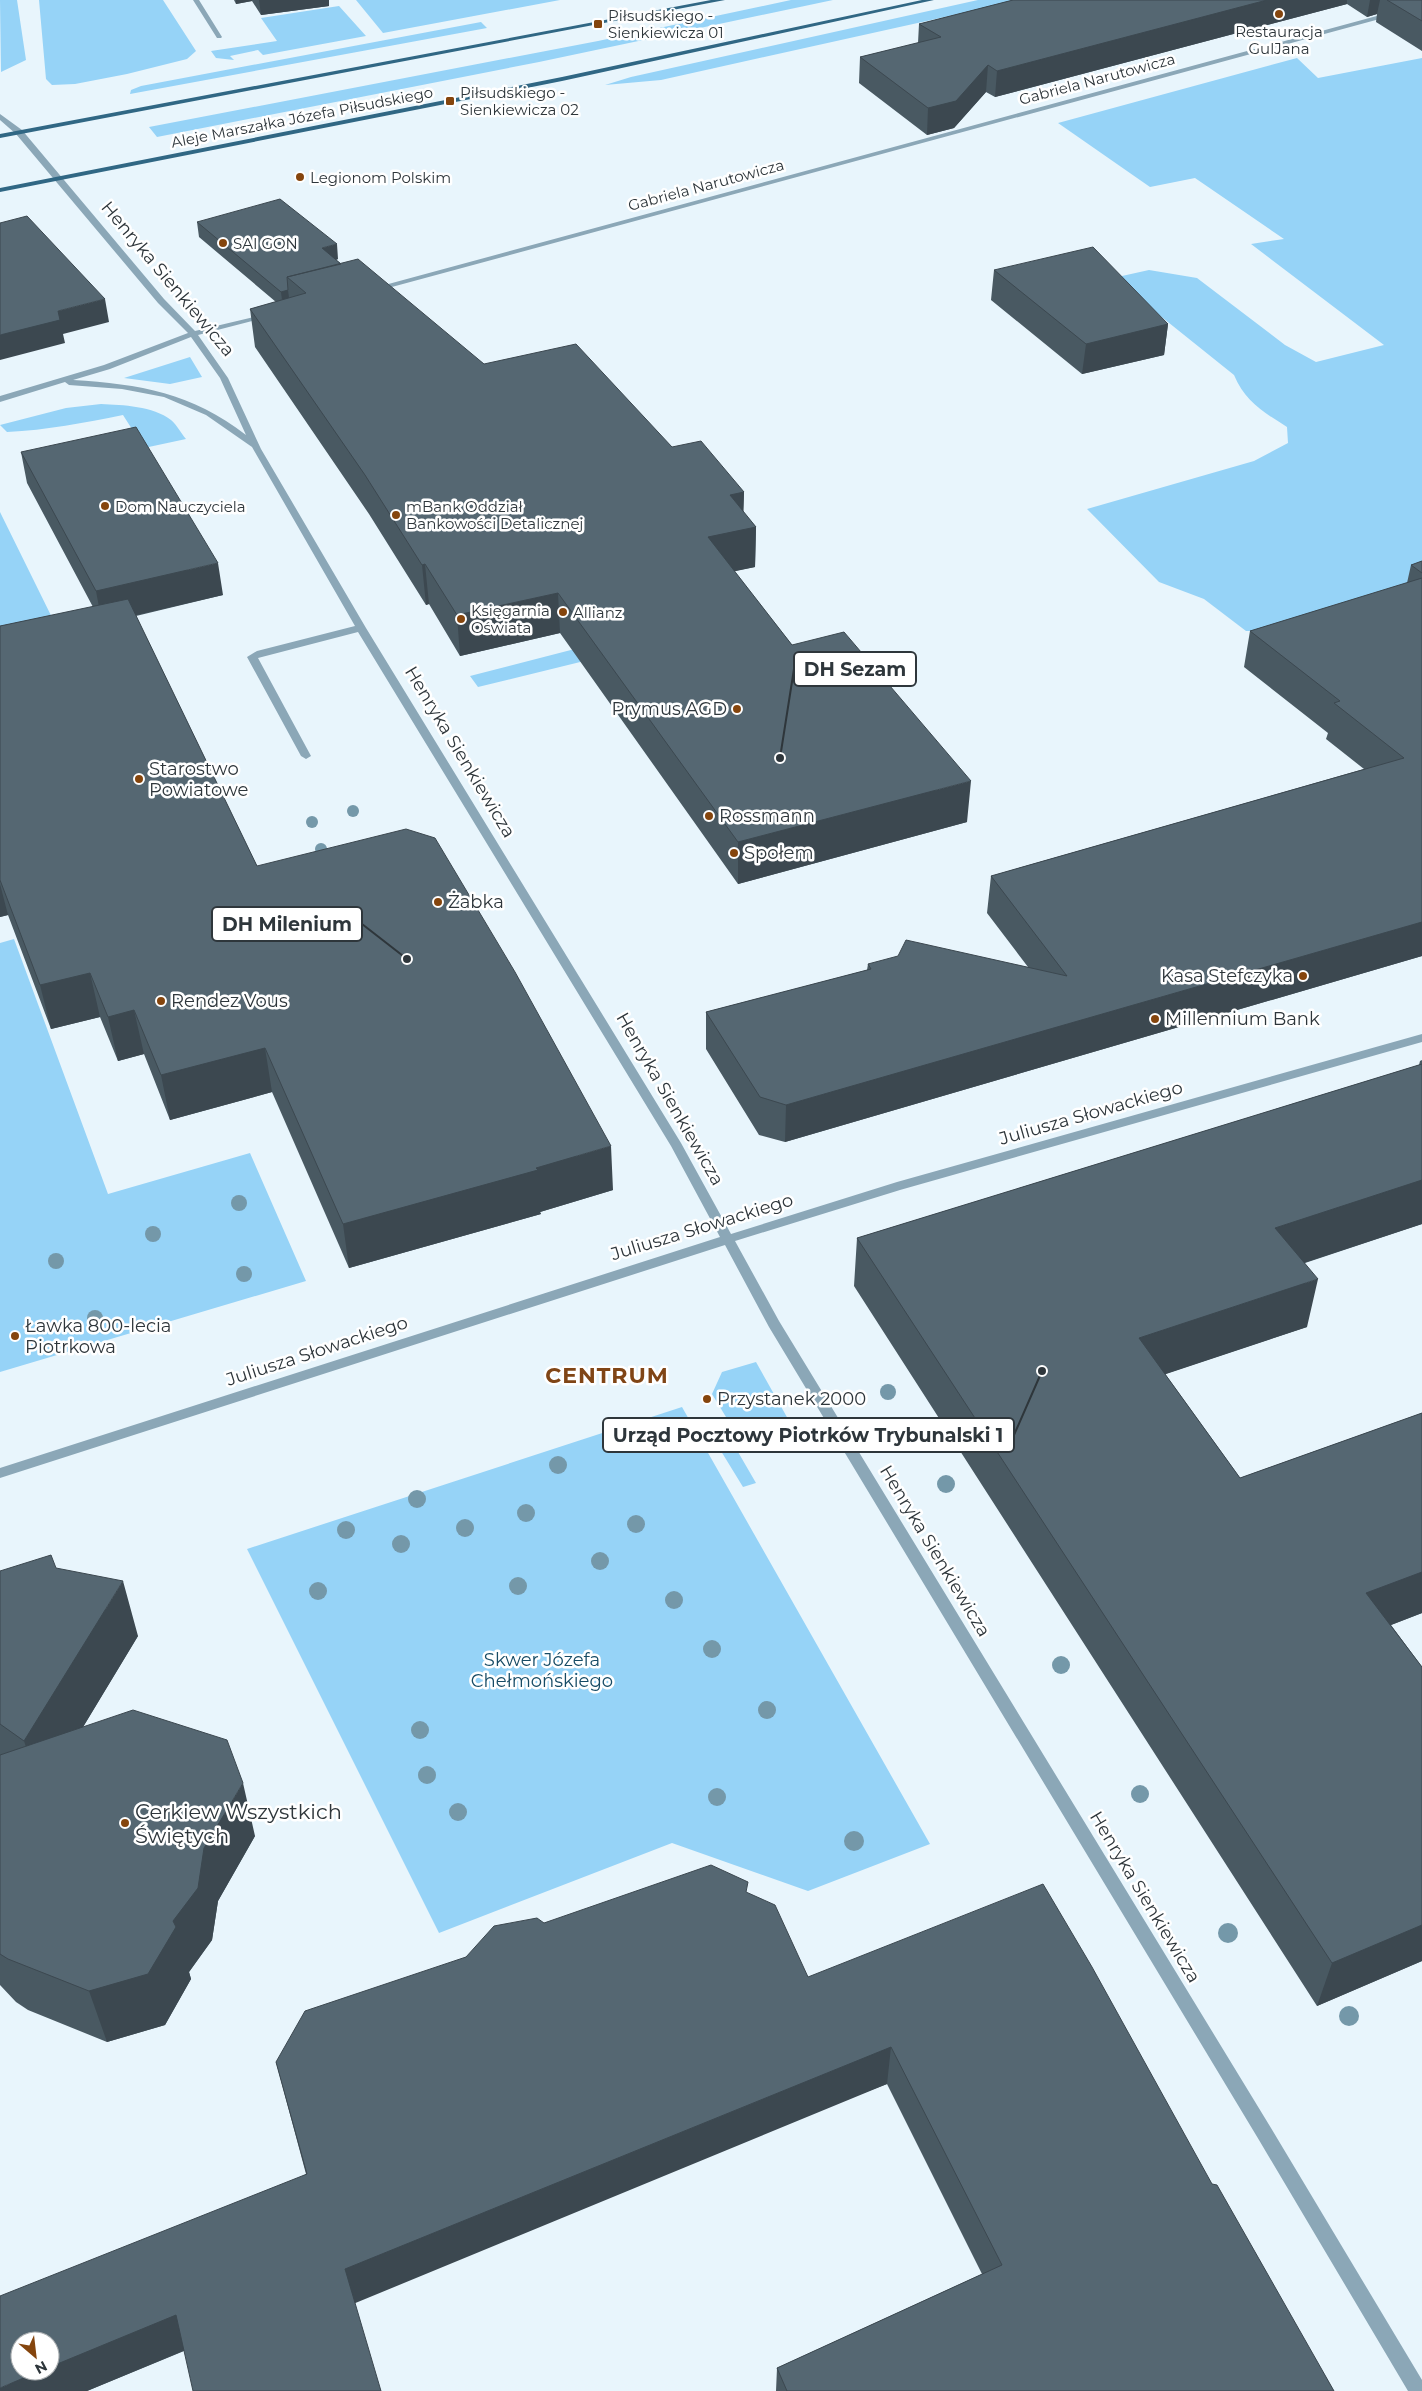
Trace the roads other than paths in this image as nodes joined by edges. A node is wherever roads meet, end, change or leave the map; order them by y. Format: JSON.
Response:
{"nodes":[{"id":1,"x":196,"y":0,"type":"edge"},
{"id":2,"x":722,"y":0,"type":"edge"},
{"id":3,"x":931,"y":0,"type":"edge"},
{"id":4,"x":1422,"y":7,"type":"edge"},
{"id":5,"x":219,"y":37,"type":"dead end"},
{"id":6,"x":0,"y":116,"type":"edge"},
{"id":7,"x":20,"y":132,"type":"junction"},
{"id":8,"x":0,"y":136,"type":"edge"},
{"id":9,"x":59,"y":179,"type":"junction"},
{"id":10,"x":0,"y":190,"type":"edge"},
{"id":11,"x":366,"y":291,"type":"edge"},
{"id":12,"x":276,"y":314,"type":"edge"},
{"id":13,"x":193,"y":334,"type":"junction"},
{"id":14,"x":58,"y":382,"type":"junction"},
{"id":15,"x":0,"y":399,"type":"edge"},
{"id":16,"x":257,"y":449,"type":"junction"},
{"id":17,"x":361,"y":628,"type":"junction"},
{"id":18,"x":306,"y":756,"type":"dead end"},
{"id":19,"x":1422,"y":1038,"type":"edge"},
{"id":20,"x":727,"y":1239,"type":"junction"},
{"id":21,"x":0,"y":1473,"type":"edge"},
{"id":22,"x":1418,"y":2391,"type":"edge"}],
"edges":[{"from":1,"to":5,"type":"street"},
{"from":2,"to":7,"type":"main road"},
{"from":3,"to":9,"type":"main road","name":"Aleje Marszałka Józefa Piłsudskiego"},
{"from":4,"to":11,"type":"street","name":"Gabriela Narutowicza"},
{"from":6,"to":7,"type":"street","name":"Henryka Sienkiewicza"},
{"from":7,"to":8,"type":"main road"},
{"from":7,"to":9,"type":"street","name":"Henryka Sienkiewicza"},
{"from":9,"to":10,"type":"main road","name":"Aleje Marszałka Józefa Piłsudskiego"},
{"from":9,"to":13,"type":"street","name":"Henryka Sienkiewicza"},
{"from":12,"to":13,"type":"street"},
{"from":13,"to":14,"type":"street"},
{"from":13,"to":16,"type":"street","name":"Henryka Sienkiewicza"},
{"from":14,"to":15,"type":"street"},
{"from":14,"to":16,"type":"street"},
{"from":16,"to":17,"type":"street","name":"Henryka Sienkiewicza"},
{"from":17,"to":18,"type":"street"},
{"from":17,"to":20,"type":"street","name":"Henryka Sienkiewicza"},
{"from":19,"to":20,"type":"street","name":"Juliusza Słowackiego"},
{"from":20,"to":21,"type":"street","name":"Juliusza Słowackiego"},
{"from":20,"to":22,"type":"street","name":"Henryka Sienkiewicza"}]}
